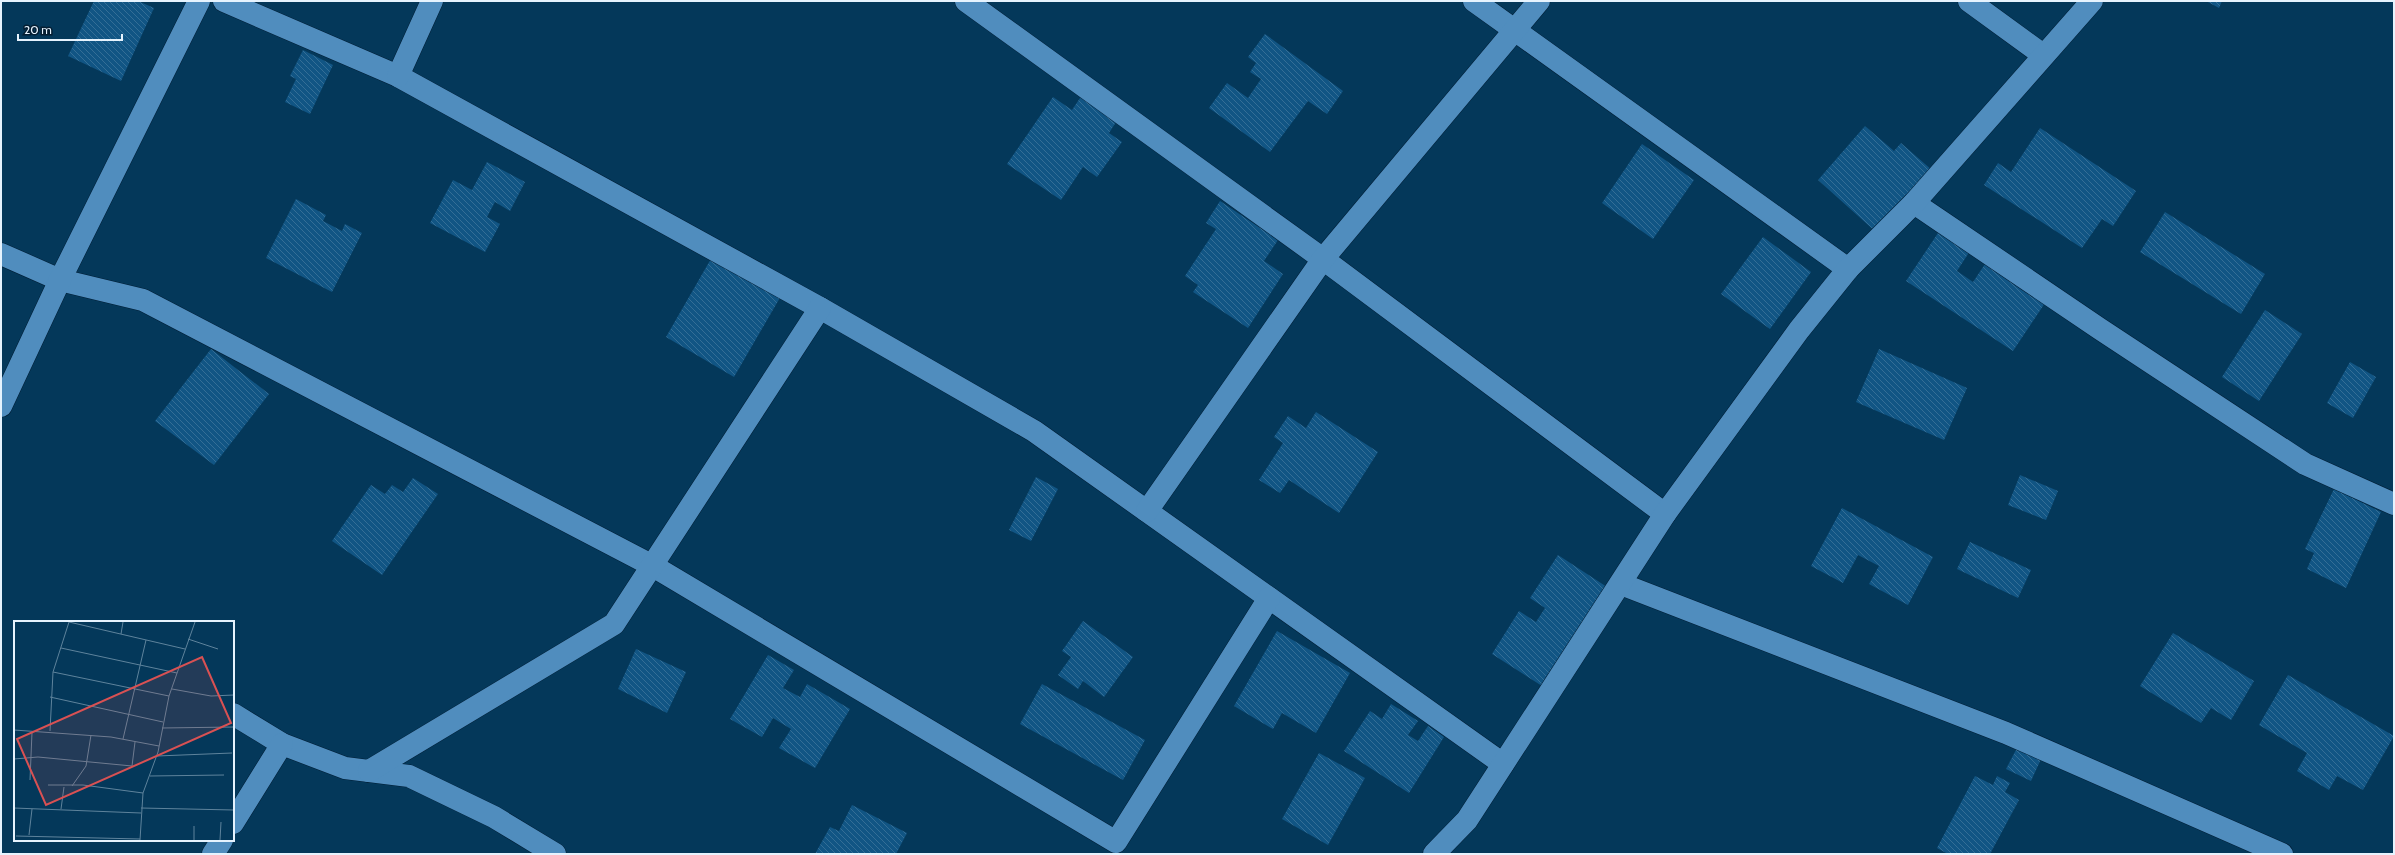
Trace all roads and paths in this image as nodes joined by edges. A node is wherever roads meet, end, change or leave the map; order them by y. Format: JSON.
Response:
{"nodes":[{"id":1,"x":199,"y":1,"type":"edge"},
{"id":2,"x":224,"y":1,"type":"edge"},
{"id":3,"x":432,"y":1,"type":"edge"},
{"id":4,"x":966,"y":1,"type":"edge"},
{"id":5,"x":1474,"y":1,"type":"edge"},
{"id":6,"x":1539,"y":1,"type":"edge"},
{"id":7,"x":1969,"y":1,"type":"edge"},
{"id":8,"x":2092,"y":1,"type":"edge"},
{"id":9,"x":1515,"y":30,"type":"junction"},
{"id":10,"x":2043,"y":55,"type":"junction"},
{"id":11,"x":398,"y":76,"type":"junction"},
{"id":12,"x":1914,"y":203,"type":"junction"},
{"id":13,"x":1,"y":254,"type":"edge"},
{"id":14,"x":1323,"y":259,"type":"junction"},
{"id":15,"x":1848,"y":269,"type":"junction"},
{"id":16,"x":60,"y":280,"type":"junction"},
{"id":17,"x":820,"y":308,"type":"junction"},
{"id":18,"x":1,"y":406,"type":"edge"},
{"id":19,"x":2394,"y":504,"type":"edge"},
{"id":20,"x":1147,"y":511,"type":"junction"},
{"id":21,"x":1665,"y":514,"type":"junction"},
{"id":22,"x":653,"y":566,"type":"junction"},
{"id":23,"x":1621,"y":584,"type":"junction"},
{"id":24,"x":1269,"y":598,"type":"junction"},
{"id":25,"x":234,"y":715,"type":"edge"},
{"id":26,"x":282,"y":744,"type":"junction"},
{"id":27,"x":1503,"y":764,"type":"junction"},
{"id":28,"x":368,"y":771,"type":"junction"},
{"id":29,"x":234,"y":821,"type":"edge"},
{"id":30,"x":221,"y":841,"type":"edge"},
{"id":31,"x":213,"y":854,"type":"edge"},
{"id":32,"x":555,"y":854,"type":"edge"},
{"id":33,"x":1434,"y":854,"type":"edge"},
{"id":34,"x":2282,"y":854,"type":"edge"}],
"edges":[{"from":1,"to":16,"type":"street"},
{"from":2,"to":11,"type":"street"},
{"from":3,"to":11,"type":"street"},
{"from":4,"to":14,"type":"street"},
{"from":5,"to":9,"type":"street"},
{"from":6,"to":9,"type":"street"},
{"from":7,"to":10,"type":"street"},
{"from":8,"to":10,"type":"street"},
{"from":9,"to":14,"type":"street"},
{"from":9,"to":15,"type":"street"},
{"from":10,"to":12,"type":"street"},
{"from":11,"to":17,"type":"street"},
{"from":12,"to":15,"type":"street"},
{"from":12,"to":19,"type":"street"},
{"from":13,"to":16,"type":"street"},
{"from":14,"to":20,"type":"street"},
{"from":14,"to":21,"type":"street"},
{"from":15,"to":21,"type":"street"},
{"from":16,"to":18,"type":"street"},
{"from":16,"to":22,"type":"street"},
{"from":17,"to":20,"type":"street"},
{"from":17,"to":22,"type":"street"},
{"from":20,"to":24,"type":"street"},
{"from":21,"to":23,"type":"street"},
{"from":22,"to":24,"type":"street"},
{"from":22,"to":28,"type":"street"},
{"from":23,"to":27,"type":"street"},
{"from":23,"to":34,"type":"street"},
{"from":24,"to":27,"type":"street"},
{"from":25,"to":26,"type":"street"},
{"from":26,"to":28,"type":"street"},
{"from":26,"to":29,"type":"street"},
{"from":27,"to":33,"type":"street"},
{"from":28,"to":32,"type":"street"},
{"from":30,"to":31,"type":"street"}]}
